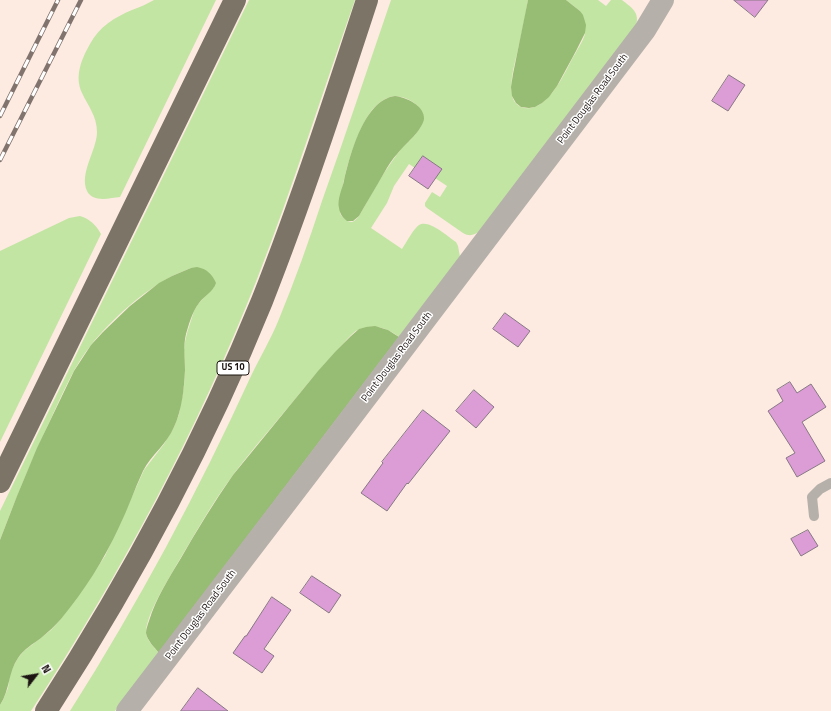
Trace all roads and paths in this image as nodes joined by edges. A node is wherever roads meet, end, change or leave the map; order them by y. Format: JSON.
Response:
{"nodes":[{"id":1,"x":235,"y":0,"type":"edge"},
{"id":2,"x":368,"y":0,"type":"edge"},
{"id":3,"x":663,"y":0,"type":"edge"},
{"id":4,"x":0,"y":482,"type":"edge"},
{"id":5,"x":831,"y":483,"type":"edge"},
{"id":6,"x":814,"y":516,"type":"dead end"},
{"id":7,"x":46,"y":711,"type":"edge"},
{"id":8,"x":127,"y":711,"type":"edge"}],
"edges":[{"from":1,"to":4,"type":"highway"},
{"from":2,"to":7,"type":"highway","number":"US 10"},
{"from":3,"to":8,"type":"street","name":"Point Douglas Road South"},
{"from":5,"to":6,"type":"lane"}]}
